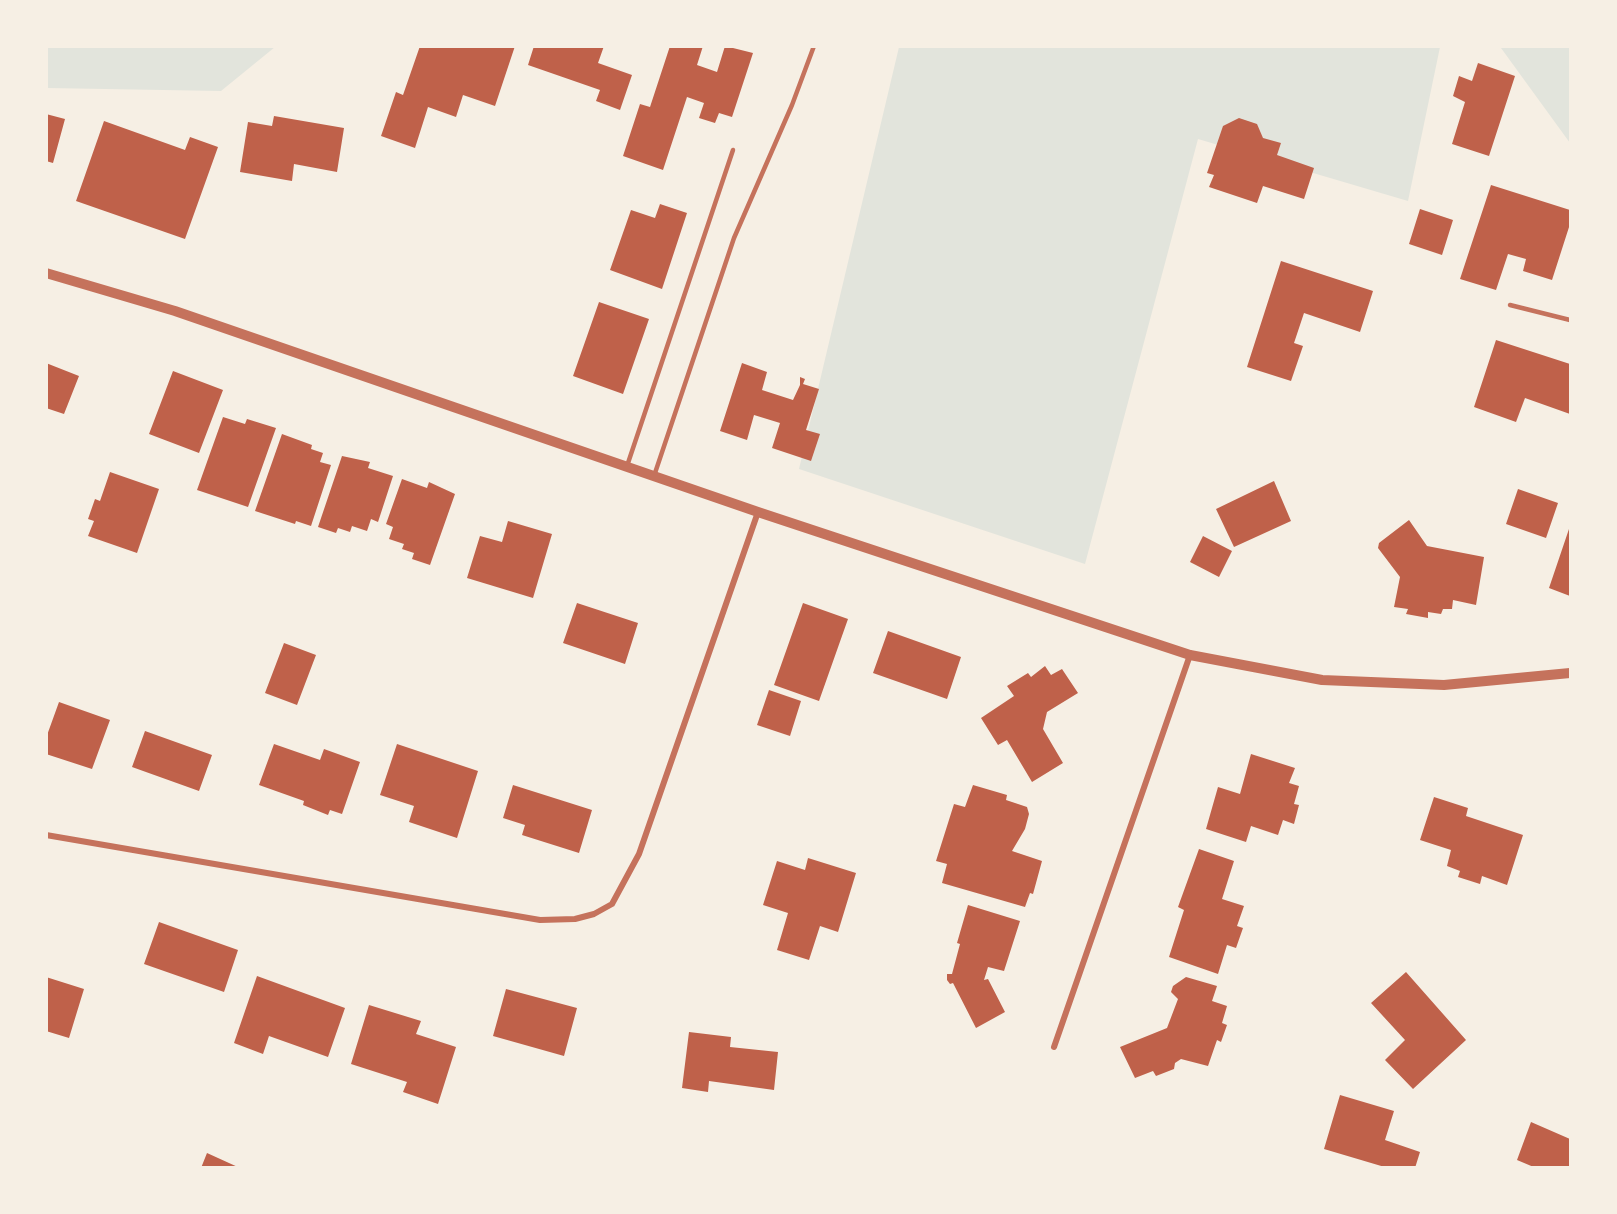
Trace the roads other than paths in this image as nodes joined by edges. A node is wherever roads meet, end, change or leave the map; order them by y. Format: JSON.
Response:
{"nodes":[{"id":1,"x":814,"y":46,"type":"edge"},
{"id":2,"x":733,"y":150,"type":"dead end"},
{"id":3,"x":46,"y":273,"type":"edge"},
{"id":4,"x":1510,"y":305,"type":"dead end"},
{"id":5,"x":1570,"y":320,"type":"edge"},
{"id":6,"x":627,"y":466,"type":"junction"},
{"id":7,"x":654,"y":476,"type":"junction"},
{"id":8,"x":758,"y":512,"type":"junction"},
{"id":9,"x":1190,"y":654,"type":"junction"},
{"id":10,"x":1570,"y":673,"type":"edge"},
{"id":11,"x":46,"y":835,"type":"edge"},
{"id":12,"x":1054,"y":1047,"type":"dead end"}],
"edges":[{"from":1,"to":7,"type":"lane"},
{"from":2,"to":6,"type":"lane"},
{"from":3,"to":6,"type":"street"},
{"from":4,"to":5,"type":"lane"},
{"from":6,"to":7,"type":"street"},
{"from":7,"to":8,"type":"street"},
{"from":8,"to":9,"type":"street"},
{"from":8,"to":11,"type":"street"},
{"from":9,"to":10,"type":"street"},
{"from":9,"to":12,"type":"street"}]}
